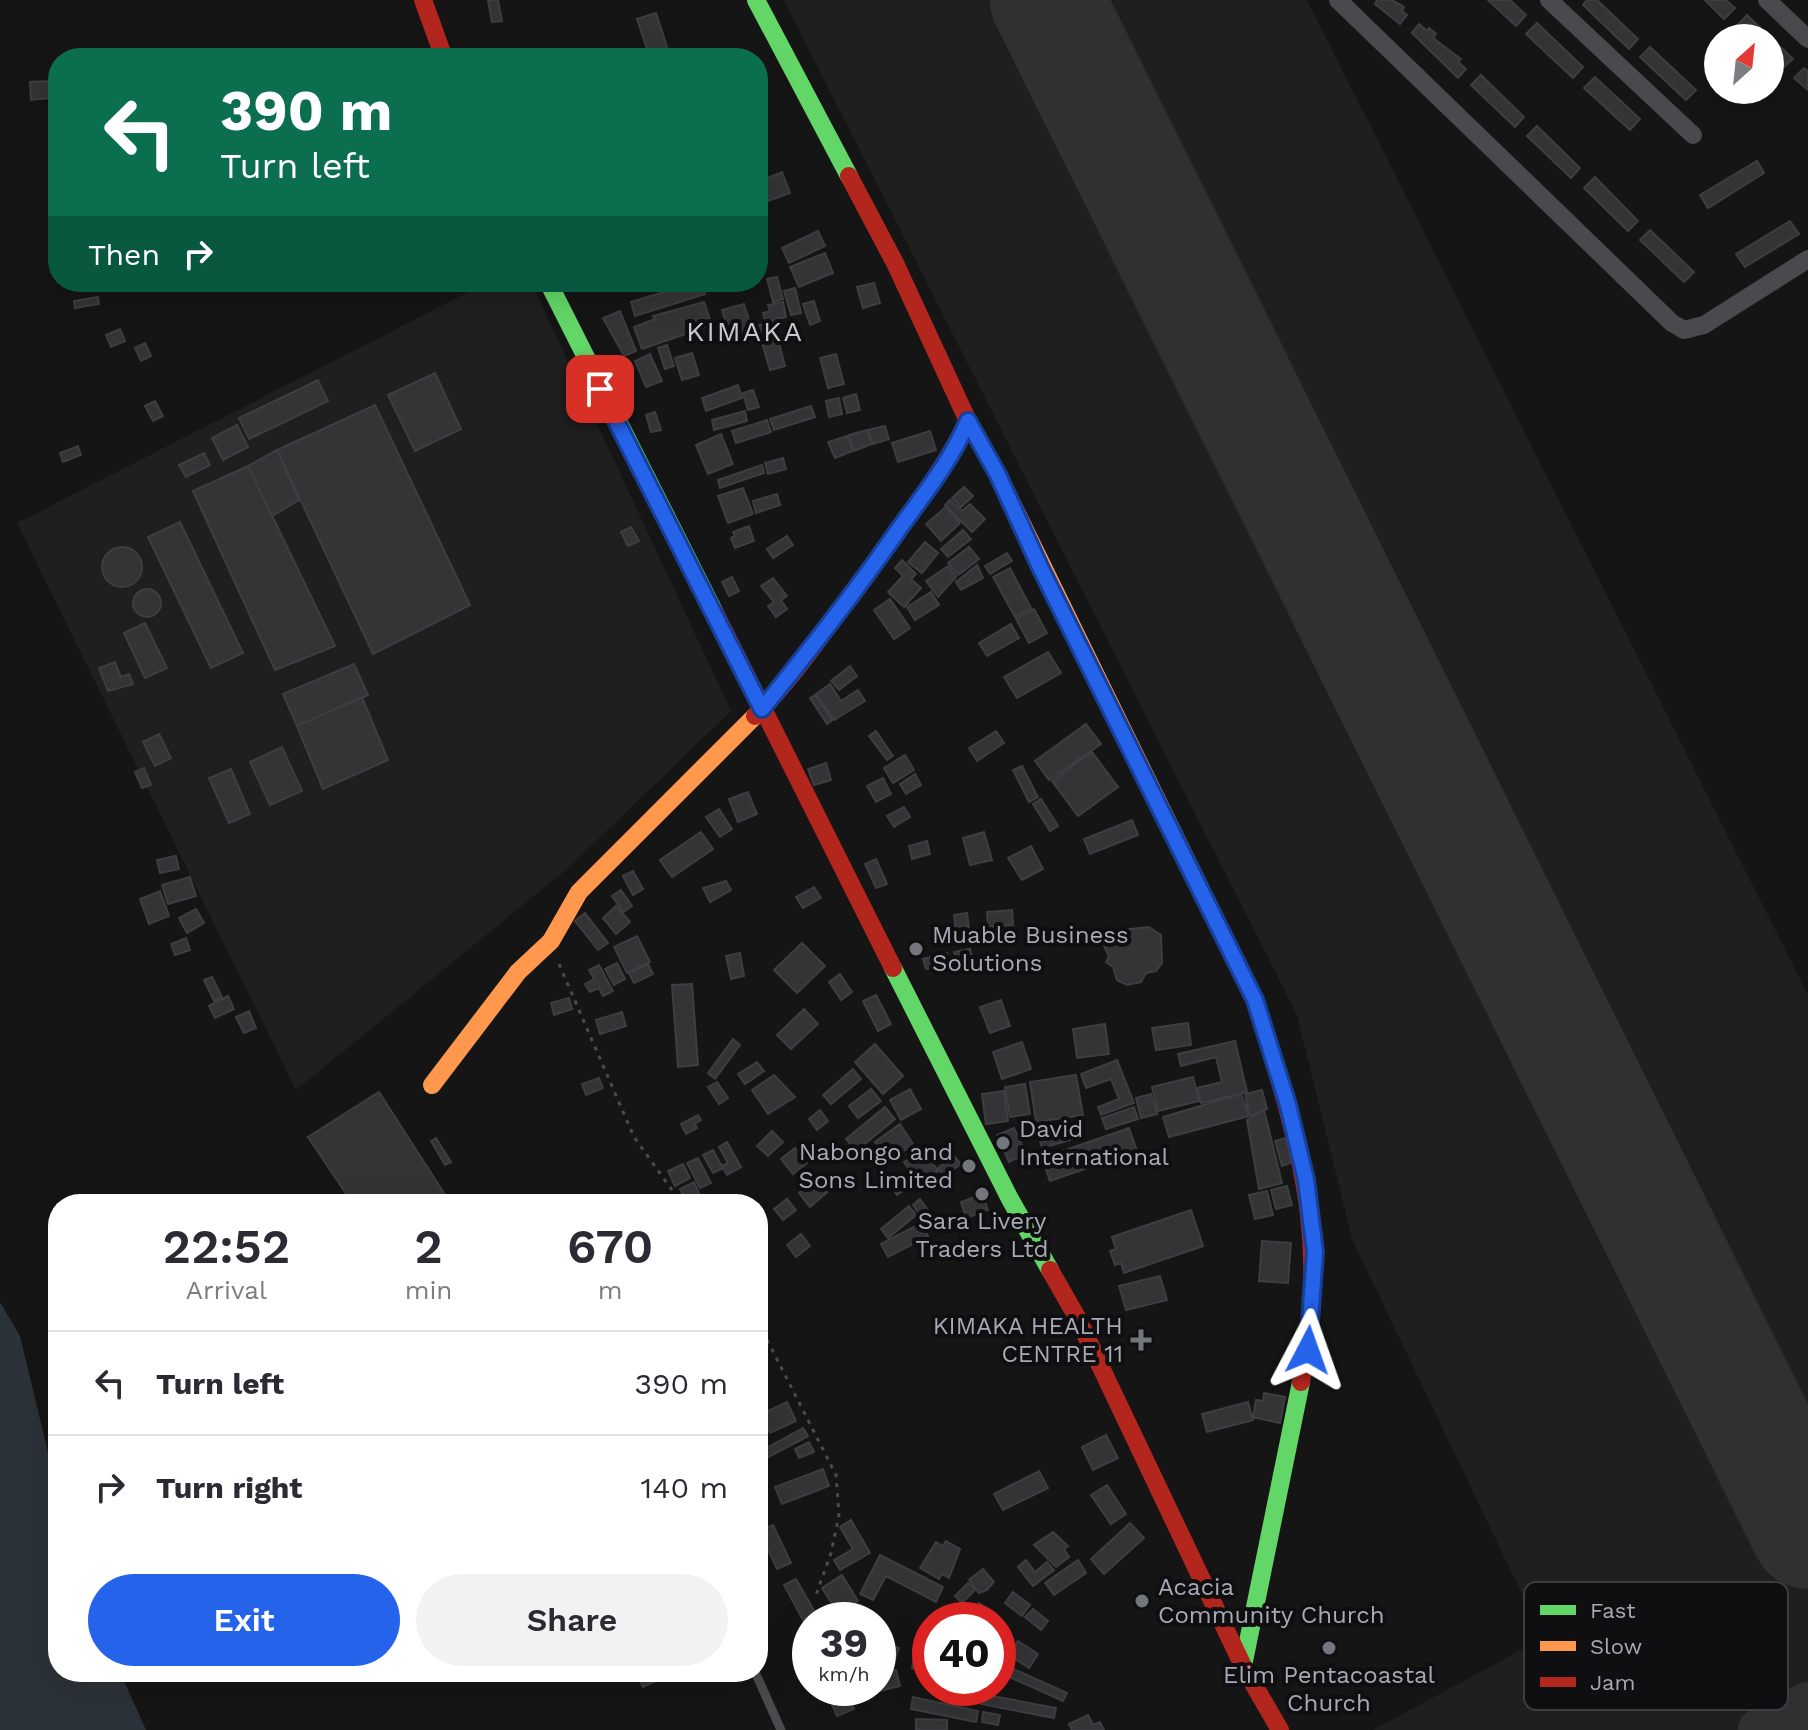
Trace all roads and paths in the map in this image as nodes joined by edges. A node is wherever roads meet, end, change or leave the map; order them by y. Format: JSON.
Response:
{"nodes":[{"id":1,"x":423,"y":0,"type":"edge"},
{"id":2,"x":756,"y":0,"type":"edge"},
{"id":3,"x":1338,"y":0,"type":"edge"},
{"id":4,"x":1549,"y":0,"type":"edge"},
{"id":5,"x":1767,"y":0,"type":"edge"},
{"id":6,"x":1808,"y":39,"type":"edge"},
{"id":7,"x":440,"y":48,"type":"edge"},
{"id":8,"x":1693,"y":135,"type":"dead end"},
{"id":9,"x":1808,"y":259,"type":"edge"},
{"id":10,"x":553,"y":292,"type":"edge"},
{"id":11,"x":968,"y":421,"type":"junction"},
{"id":12,"x":762,"y":709,"type":"junction"},
{"id":13,"x":551,"y":941,"type":"junction"},
{"id":14,"x":432,"y":1085,"type":"dead end"},
{"id":15,"x":674,"y":1194,"type":"edge"},
{"id":16,"x":768,"y":1342,"type":"edge"},
{"id":17,"x":816,"y":1595,"type":"dead end"},
{"id":18,"x":1243,"y":1666,"type":"junction"},
{"id":19,"x":759,"y":1682,"type":"edge"},
{"id":20,"x":781,"y":1730,"type":"edge"},
{"id":21,"x":1280,"y":1730,"type":"edge"}],
"edges":[{"from":1,"to":7,"type":"street"},
{"from":2,"to":11,"type":"street"},
{"from":3,"to":9,"type":"street"},
{"from":4,"to":8,"type":"street"},
{"from":5,"to":6,"type":"street"},
{"from":10,"to":12,"type":"street"},
{"from":11,"to":12,"type":"street"},
{"from":11,"to":18,"type":"street"},
{"from":12,"to":13,"type":"street"},
{"from":12,"to":18,"type":"street"},
{"from":13,"to":14,"type":"street"},
{"from":13,"to":15,"type":"path"},
{"from":16,"to":17,"type":"path"},
{"from":18,"to":21,"type":"street"},
{"from":19,"to":20,"type":"lane"}]}
